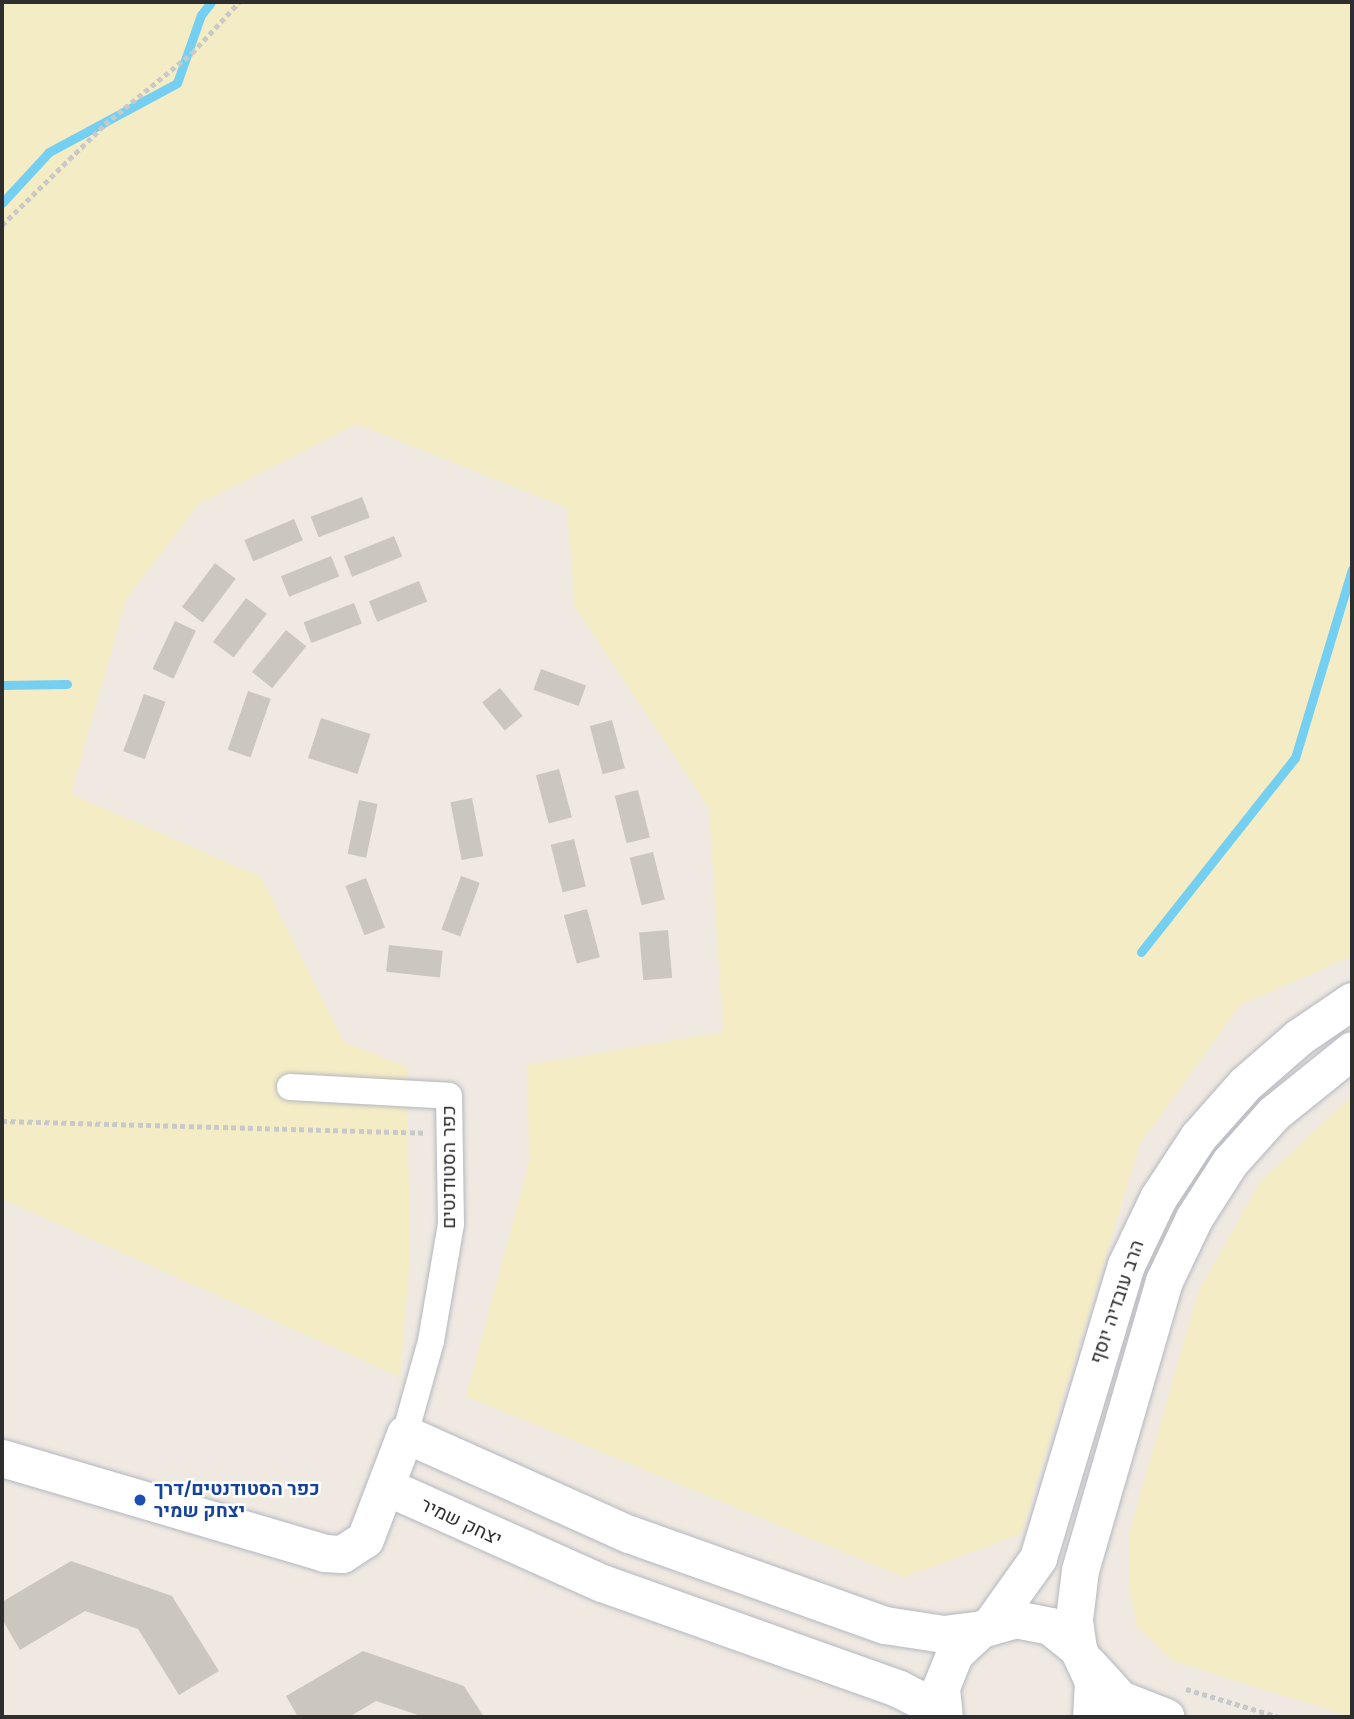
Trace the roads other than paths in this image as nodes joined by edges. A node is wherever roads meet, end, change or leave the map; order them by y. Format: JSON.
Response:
{"nodes":[{"id":1,"x":1352,"y":1001,"type":"edge"},
{"id":2,"x":1352,"y":1050,"type":"edge"},
{"id":3,"x":290,"y":1087,"type":"dead end"},
{"id":4,"x":405,"y":1434,"type":"junction"},
{"id":5,"x":2,"y":1458,"type":"edge"},
{"id":6,"x":387,"y":1487,"type":"junction"},
{"id":7,"x":986,"y":1626,"type":"junction"},
{"id":8,"x":1083,"y":1656,"type":"junction"},
{"id":9,"x":1172,"y":1702,"type":"edge"},
{"id":10,"x":943,"y":1717,"type":"edge"},
{"id":11,"x":1091,"y":1717,"type":"edge"}],
"edges":[{"from":1,"to":7,"type":"main road","name":"הרב עובדיה יוסף"},
{"from":2,"to":8,"type":"main road","name":"הרב עובדיה יוסף"},
{"from":3,"to":4,"type":"street","name":"כפר הסטודנטים"},
{"from":4,"to":6,"type":"main road"},
{"from":4,"to":7,"type":"main road"},
{"from":5,"to":6,"type":"main road"},
{"from":6,"to":10,"type":"main road","name":"יצחק שמיר"},
{"from":7,"to":8,"type":"main road"},
{"from":7,"to":10,"type":"main road","name":"הרב עובדיה יוסף"},
{"from":8,"to":9,"type":"main road"},
{"from":8,"to":11,"type":"main road","name":"הרב עובדיה יוסף"}]}
